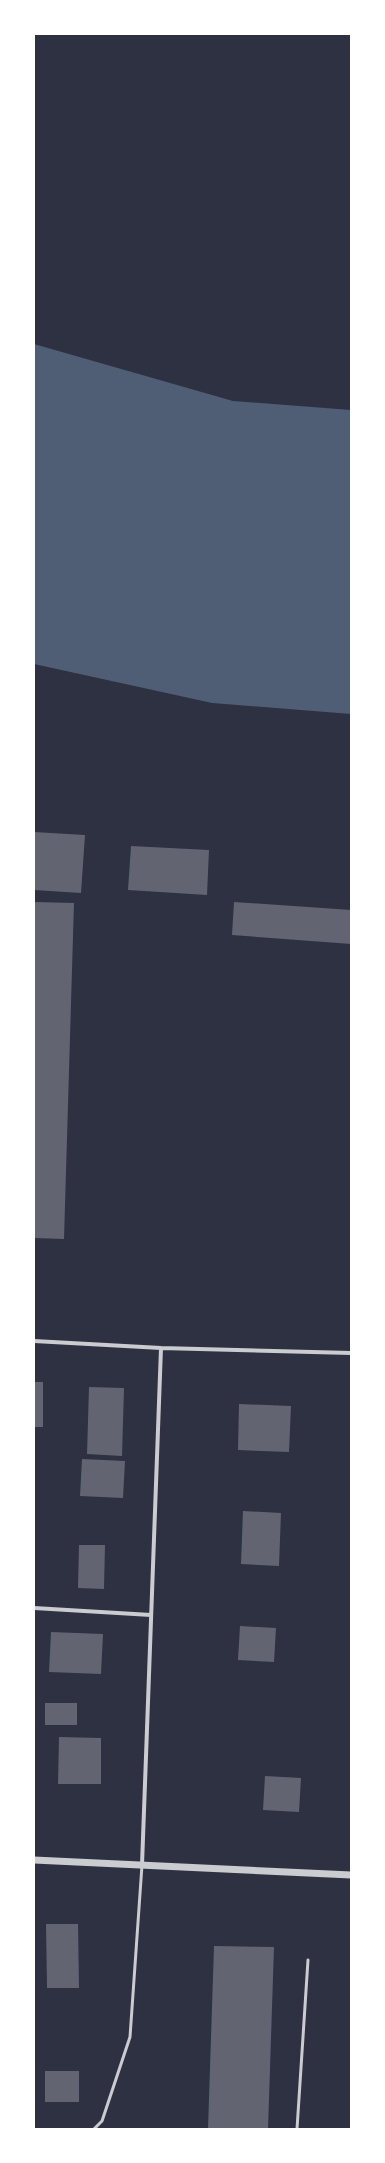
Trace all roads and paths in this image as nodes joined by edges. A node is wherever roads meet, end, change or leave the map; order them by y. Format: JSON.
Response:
{"nodes":[{"id":1,"x":34,"y":1342,"type":"edge"},
{"id":2,"x":161,"y":1348,"type":"junction"},
{"id":3,"x":351,"y":1353,"type":"edge"},
{"id":4,"x":34,"y":1608,"type":"edge"},
{"id":5,"x":151,"y":1615,"type":"junction"},
{"id":6,"x":34,"y":1860,"type":"edge"},
{"id":7,"x":142,"y":1865,"type":"junction"},
{"id":8,"x":351,"y":1875,"type":"edge"},
{"id":9,"x":308,"y":1960,"type":"dead end"},
{"id":10,"x":94,"y":2129,"type":"edge"},
{"id":11,"x":297,"y":2129,"type":"edge"}],
"edges":[{"from":1,"to":2,"type":"street"},
{"from":2,"to":3,"type":"street"},
{"from":2,"to":5,"type":"street"},
{"from":4,"to":5,"type":"street"},
{"from":5,"to":7,"type":"street"},
{"from":6,"to":7,"type":"street"},
{"from":7,"to":8,"type":"street"},
{"from":7,"to":10,"type":"lane"},
{"from":9,"to":11,"type":"lane"}]}
